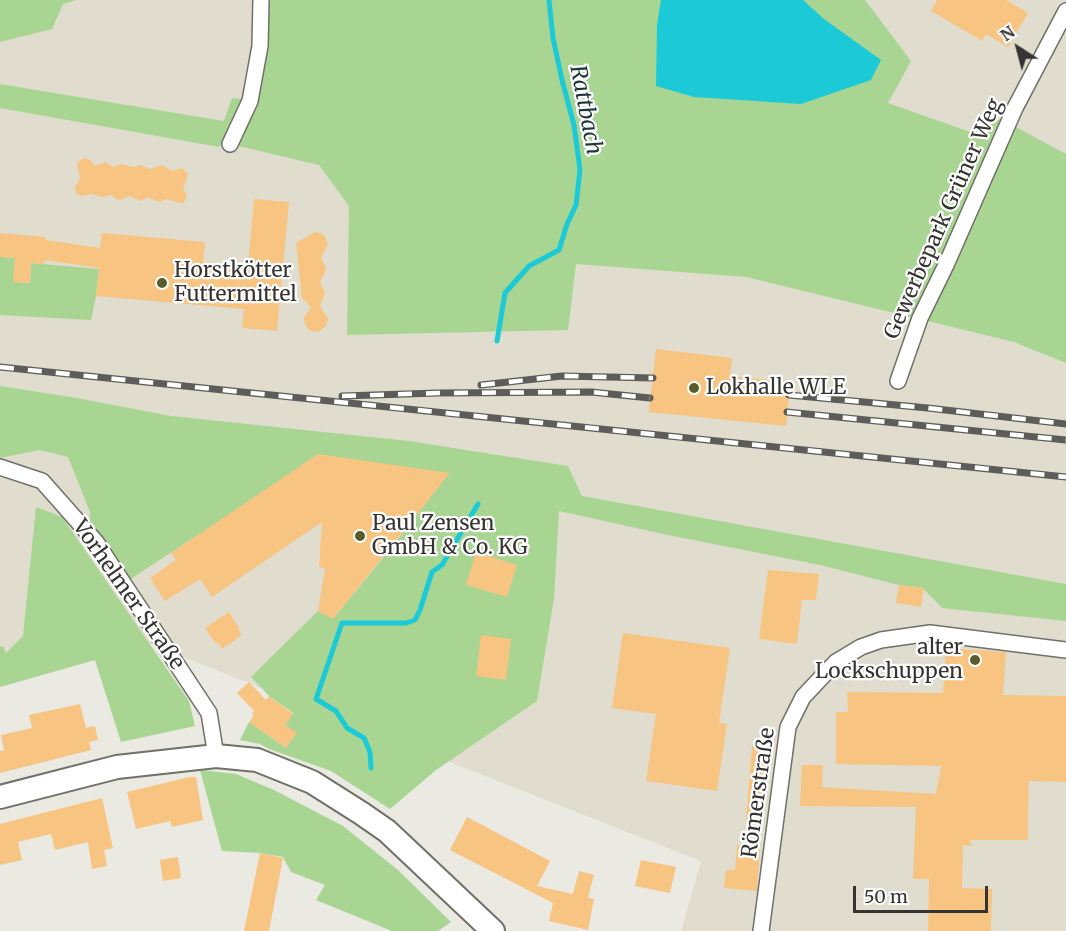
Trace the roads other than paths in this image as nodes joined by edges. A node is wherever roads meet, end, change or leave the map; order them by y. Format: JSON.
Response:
{"nodes":[{"id":1,"x":261,"y":0,"type":"edge"},
{"id":2,"x":1066,"y":11,"type":"edge"},
{"id":3,"x":231,"y":144,"type":"dead end"},
{"id":4,"x":898,"y":381,"type":"dead end"},
{"id":5,"x":0,"y":467,"type":"edge"},
{"id":6,"x":1066,"y":650,"type":"edge"},
{"id":7,"x":216,"y":756,"type":"junction"},
{"id":8,"x":0,"y":797,"type":"edge"},
{"id":9,"x":493,"y":931,"type":"edge"},
{"id":10,"x":760,"y":931,"type":"edge"}],
"edges":[{"from":1,"to":3,"type":"street"},
{"from":2,"to":4,"type":"street","name":"Gewerbepark Grüner Weg"},
{"from":5,"to":7,"type":"street","name":"Vorhelmer Straße"},
{"from":6,"to":10,"type":"street","name":"Römerstraße"},
{"from":7,"to":8,"type":"street"},
{"from":7,"to":9,"type":"street"}]}
